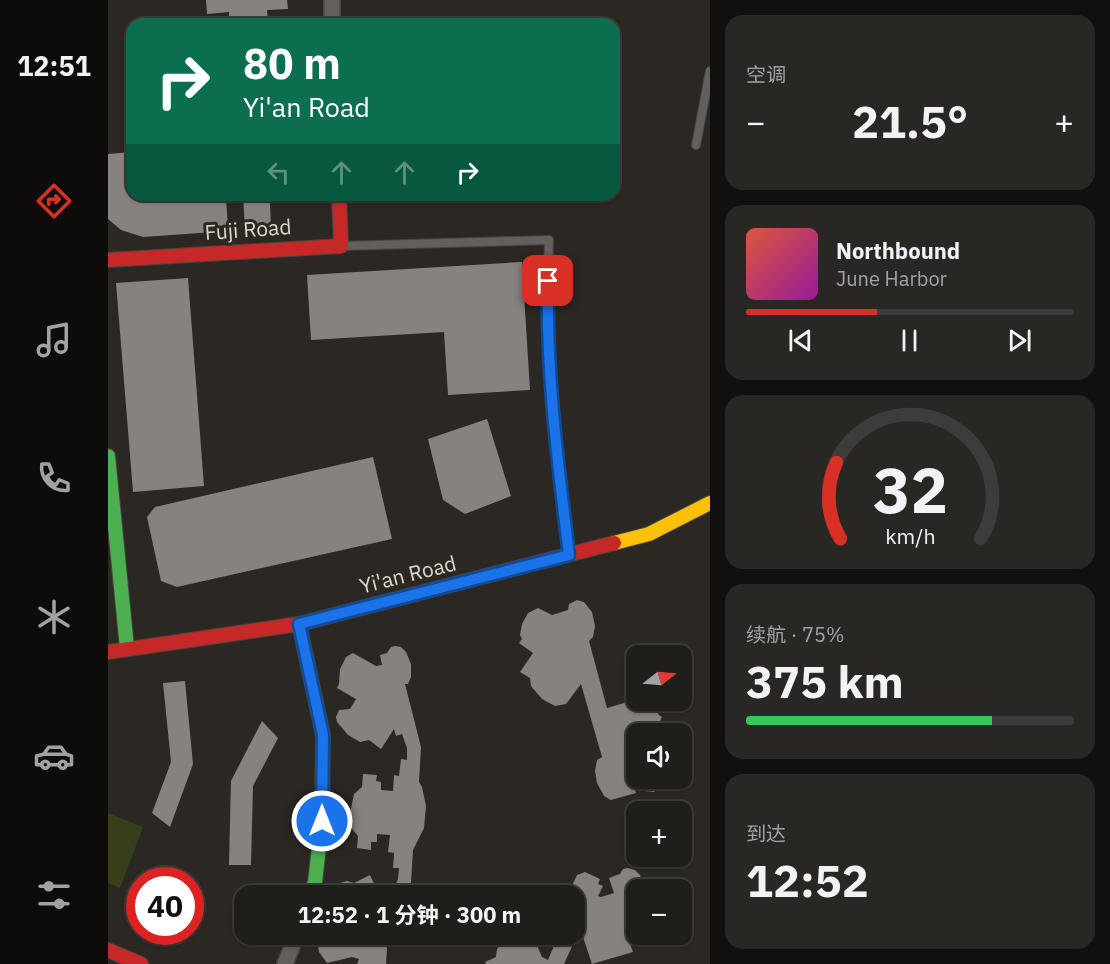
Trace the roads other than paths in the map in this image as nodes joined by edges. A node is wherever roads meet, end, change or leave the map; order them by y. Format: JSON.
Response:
{"nodes":[{"id":1,"x":332,"y":0,"type":"edge"},
{"id":2,"x":332,"y":18,"type":"edge"},
{"id":3,"x":710,"y":71,"type":"edge"},
{"id":4,"x":696,"y":145,"type":"dead end"},
{"id":5,"x":339,"y":201,"type":"edge"},
{"id":6,"x":340,"y":246,"type":"junction"},
{"id":7,"x":108,"y":260,"type":"edge"},
{"id":8,"x":108,"y":456,"type":"edge"},
{"id":9,"x":710,"y":503,"type":"edge"},
{"id":10,"x":569,"y":555,"type":"junction"},
{"id":11,"x":299,"y":624,"type":"junction"},
{"id":12,"x":128,"y":648,"type":"junction"},
{"id":13,"x":108,"y":652,"type":"edge"},
{"id":14,"x":314,"y":885,"type":"edge"},
{"id":15,"x":293,"y":945,"type":"edge"},
{"id":16,"x":108,"y":950,"type":"edge"},
{"id":17,"x":141,"y":964,"type":"edge"},
{"id":18,"x":285,"y":964,"type":"edge"}],
"edges":[{"from":1,"to":2,"type":"street"},
{"from":3,"to":4,"type":"lane"},
{"from":5,"to":6,"type":"street"},
{"from":6,"to":7,"type":"street","name":"Fuji Road"},
{"from":6,"to":10,"type":"lane"},
{"from":8,"to":12,"type":"street"},
{"from":9,"to":10,"type":"street","name":"Yi'an Road"},
{"from":10,"to":11,"type":"street","name":"Yi'an Road"},
{"from":11,"to":12,"type":"street","name":"Yi'an Road"},
{"from":11,"to":14,"type":"street"},
{"from":12,"to":13,"type":"street","name":"Yi'an Road"},
{"from":15,"to":18,"type":"street"},
{"from":16,"to":17,"type":"street"}]}
